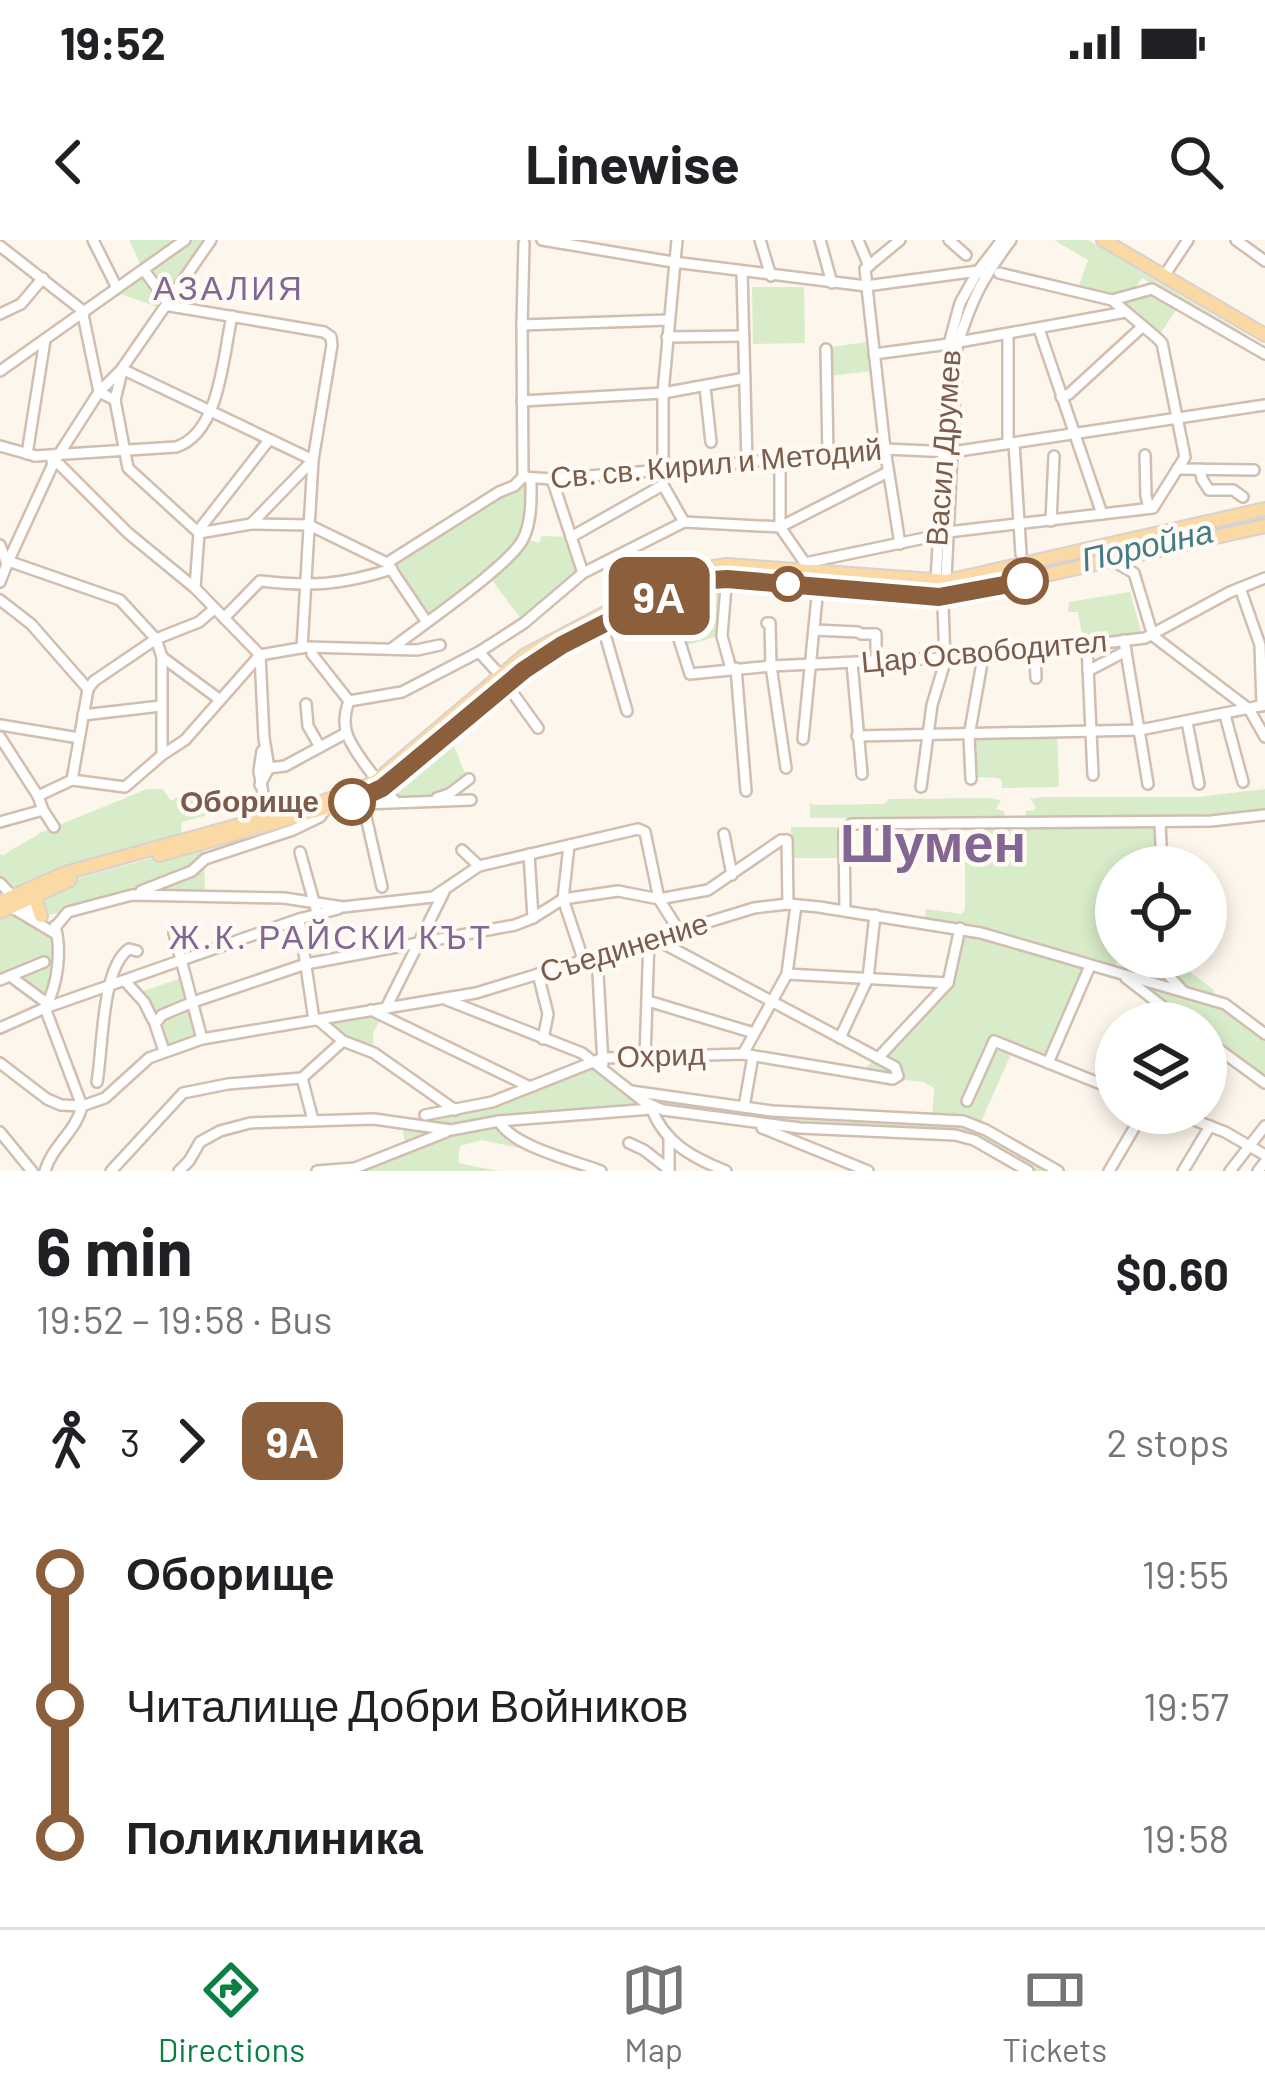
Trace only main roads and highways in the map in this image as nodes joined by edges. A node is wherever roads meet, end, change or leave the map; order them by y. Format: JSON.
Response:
{"nodes":[{"id":1,"x":1103,"y":240,"type":"edge"},
{"id":2,"x":1244,"y":323,"type":"junction"},
{"id":3,"x":1265,"y":334,"type":"edge"},
{"id":4,"x":1265,"y":350,"type":"edge"},
{"id":5,"x":1265,"y":509,"type":"edge"},
{"id":6,"x":1265,"y":526,"type":"edge"},
{"id":7,"x":727,"y":572,"type":"junction"},
{"id":8,"x":942,"y":592,"type":"junction"},
{"id":9,"x":503,"y":680,"type":"junction"},
{"id":10,"x":379,"y":784,"type":"junction"},
{"id":11,"x":40,"y":892,"type":"junction"},
{"id":12,"x":6,"y":903,"type":"edge"},
{"id":13,"x":40,"y":916,"type":"road end"}],
"edges":[{"from":1,"to":2,"type":"main road"},
{"from":2,"to":3,"type":"main road"},
{"from":2,"to":4,"type":"main road"},
{"from":5,"to":8,"type":"main road"},
{"from":6,"to":8,"type":"main road"},
{"from":7,"to":8,"type":"main road"},
{"from":7,"to":8,"type":"main road"},
{"from":7,"to":9,"type":"main road"},
{"from":7,"to":9,"type":"main road"},
{"from":9,"to":10,"type":"main road"},
{"from":10,"to":11,"type":"main road"},
{"from":10,"to":12,"type":"main road"},
{"from":11,"to":12,"type":"main road"},
{"from":11,"to":13,"type":"main road"}]}
